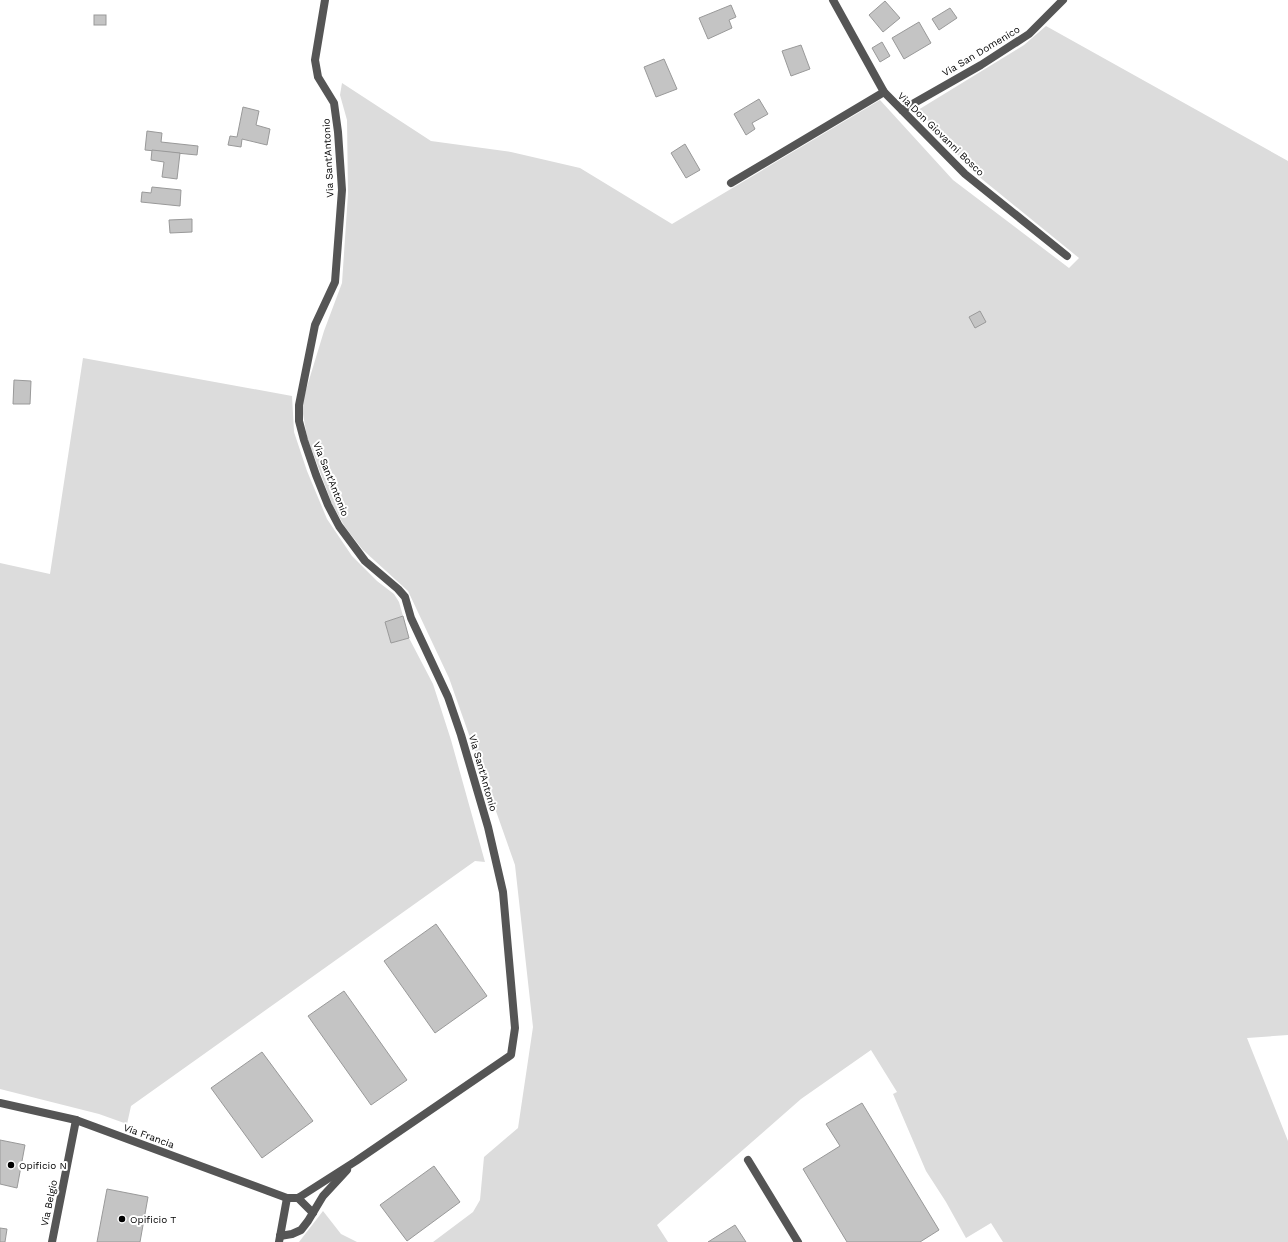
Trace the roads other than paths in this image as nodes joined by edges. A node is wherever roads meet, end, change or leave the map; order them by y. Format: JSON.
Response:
{"nodes":[{"id":1,"x":325,"y":0,"type":"edge"},
{"id":2,"x":834,"y":0,"type":"edge"},
{"id":3,"x":1063,"y":0,"type":"edge"},
{"id":4,"x":884,"y":92,"type":"junction"},
{"id":5,"x":902,"y":110,"type":"junction"},
{"id":6,"x":731,"y":183,"type":"dead end"},
{"id":7,"x":1067,"y":256,"type":"dead end"},
{"id":8,"x":0,"y":1103,"type":"edge"},
{"id":9,"x":76,"y":1120,"type":"junction"},
{"id":10,"x":748,"y":1160,"type":"dead end"},
{"id":11,"x":356,"y":1161,"type":"junction"},
{"id":12,"x":287,"y":1198,"type":"junction"},
{"id":13,"x":298,"y":1198,"type":"junction"},
{"id":14,"x":313,"y":1213,"type":"junction"},
{"id":15,"x":280,"y":1239,"type":"edge"},
{"id":16,"x":52,"y":1242,"type":"edge"},
{"id":17,"x":798,"y":1242,"type":"edge"}],
"edges":[{"from":1,"to":11,"type":"street","name":"Via Sant'Antonio"},
{"from":2,"to":4,"type":"street","name":"Via Don Giovanni Bosco"},
{"from":3,"to":5,"type":"street","name":"Via San Domenico"},
{"from":4,"to":5,"type":"street","name":"Via Don Giovanni Bosco"},
{"from":4,"to":6,"type":"street"},
{"from":5,"to":7,"type":"street","name":"Via Don Giovanni Bosco"},
{"from":8,"to":9,"type":"street","name":"Via Francia"},
{"from":9,"to":12,"type":"street","name":"Via Francia"},
{"from":9,"to":16,"type":"street","name":"Via Belgio"},
{"from":10,"to":17,"type":"street"},
{"from":11,"to":13,"type":"street"},
{"from":11,"to":14,"type":"street"},
{"from":12,"to":13,"type":"street"},
{"from":12,"to":15,"type":"street"},
{"from":13,"to":14,"type":"street"},
{"from":14,"to":15,"type":"street"}]}
